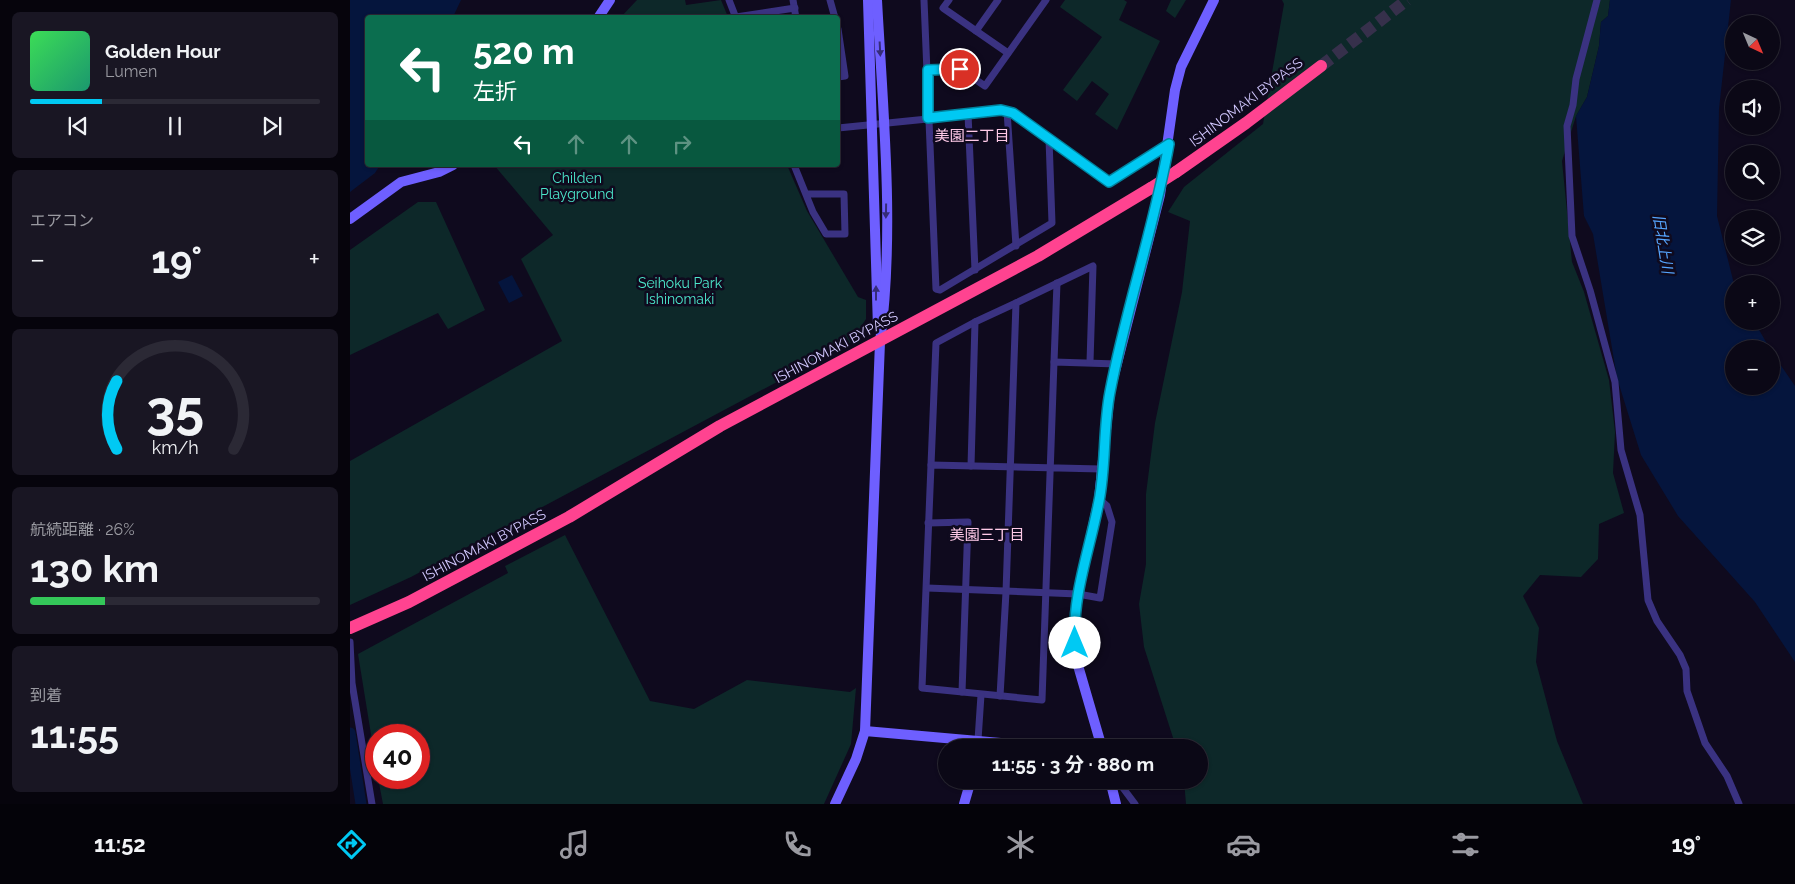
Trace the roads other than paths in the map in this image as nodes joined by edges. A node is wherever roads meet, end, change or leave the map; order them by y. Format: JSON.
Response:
{"nodes":[{"id":1,"x":610,"y":0,"type":"edge"},
{"id":2,"x":728,"y":0,"type":"edge"},
{"id":3,"x":793,"y":0,"type":"edge"},
{"id":4,"x":830,"y":0,"type":"edge"},
{"id":5,"x":868,"y":0,"type":"edge"},
{"id":6,"x":877,"y":0,"type":"edge"},
{"id":7,"x":924,"y":0,"type":"edge"},
{"id":8,"x":949,"y":0,"type":"edge"},
{"id":9,"x":998,"y":0,"type":"edge"},
{"id":10,"x":1046,"y":0,"type":"edge"},
{"id":11,"x":1214,"y":0,"type":"edge"},
{"id":12,"x":1597,"y":0,"type":"edge"},
{"id":13,"x":794,"y":8,"type":"junction"},
{"id":14,"x":600,"y":15,"type":"edge"},
{"id":15,"x":735,"y":15,"type":"edge"},
{"id":16,"x":749,"y":15,"type":"edge"},
{"id":17,"x":795,"y":15,"type":"edge"},
{"id":18,"x":834,"y":15,"type":"edge"},
{"id":19,"x":976,"y":31,"type":"junction"},
{"id":20,"x":840,"y":48,"type":"edge"},
{"id":21,"x":1008,"y":53,"type":"junction"},
{"id":22,"x":1321,"y":66,"type":"tunnel mouth"},
{"id":23,"x":928,"y":70,"type":"junction"},
{"id":24,"x":840,"y":77,"type":"edge"},
{"id":25,"x":1007,"y":111,"type":"junction"},
{"id":26,"x":968,"y":114,"type":"junction"},
{"id":27,"x":928,"y":118,"type":"junction"},
{"id":28,"x":884,"y":122,"type":"junction"},
{"id":29,"x":872,"y":124,"type":"junction"},
{"id":30,"x":840,"y":128,"type":"edge"},
{"id":31,"x":1049,"y":139,"type":"junction"},
{"id":32,"x":1169,"y":144,"type":"junction"},
{"id":33,"x":450,"y":167,"type":"edge"},
{"id":34,"x":795,"y":167,"type":"edge"},
{"id":35,"x":806,"y":194,"type":"junction"},
{"id":36,"x":350,"y":219,"type":"edge"},
{"id":37,"x":1016,"y":246,"type":"junction"},
{"id":38,"x":975,"y":270,"type":"junction"},
{"id":39,"x":1057,"y":283,"type":"junction"},
{"id":40,"x":1016,"y":302,"type":"junction"},
{"id":41,"x":975,"y":322,"type":"junction"},
{"id":42,"x":880,"y":342,"type":"junction"},
{"id":43,"x":1054,"y":362,"type":"junction"},
{"id":44,"x":1090,"y":362,"type":"junction"},
{"id":45,"x":1117,"y":364,"type":"junction"},
{"id":46,"x":931,"y":466,"type":"junction"},
{"id":47,"x":971,"y":466,"type":"junction"},
{"id":48,"x":1010,"y":468,"type":"junction"},
{"id":49,"x":1050,"y":469,"type":"junction"},
{"id":50,"x":1101,"y":469,"type":"junction"},
{"id":51,"x":1099,"y":499,"type":"junction"},
{"id":52,"x":928,"y":523,"type":"junction"},
{"id":53,"x":926,"y":588,"type":"junction"},
{"id":54,"x":967,"y":590,"type":"junction"},
{"id":55,"x":1006,"y":592,"type":"junction"},
{"id":56,"x":1046,"y":593,"type":"junction"},
{"id":57,"x":1078,"y":594,"type":"junction"},
{"id":58,"x":350,"y":628,"type":"edge"},
{"id":59,"x":350,"y":642,"type":"edge"},
{"id":60,"x":962,"y":692,"type":"junction"},
{"id":61,"x":980,"y":695,"type":"junction"},
{"id":62,"x":1000,"y":696,"type":"junction"},
{"id":63,"x":865,"y":731,"type":"junction"},
{"id":64,"x":938,"y":739,"type":"edge"},
{"id":65,"x":977,"y":739,"type":"edge"},
{"id":66,"x":1099,"y":739,"type":"edge"},
{"id":67,"x":968,"y":789,"type":"edge"},
{"id":68,"x":1112,"y":789,"type":"edge"},
{"id":69,"x":1123,"y":789,"type":"edge"},
{"id":70,"x":1132,"y":803,"type":"edge"},
{"id":71,"x":372,"y":804,"type":"edge"},
{"id":72,"x":834,"y":804,"type":"edge"},
{"id":73,"x":964,"y":804,"type":"edge"},
{"id":74,"x":1116,"y":804,"type":"edge"},
{"id":75,"x":1740,"y":804,"type":"edge"}],
"edges":[{"from":1,"to":14,"type":"street"},
{"from":2,"to":15,"type":"street"},
{"from":3,"to":13,"type":"street"},
{"from":4,"to":18,"type":"street"},
{"from":5,"to":29,"type":"street"},
{"from":6,"to":28,"type":"street","one_way":true},
{"from":7,"to":23,"type":"street"},
{"from":8,"to":19,"type":"street"},
{"from":9,"to":19,"type":"street"},
{"from":10,"to":21,"type":"street"},
{"from":11,"to":32,"type":"street"},
{"from":12,"to":75,"type":"street"},
{"from":13,"to":16,"type":"street"},
{"from":13,"to":17,"type":"street"},
{"from":19,"to":21,"type":"street"},
{"from":20,"to":24,"type":"street"},
{"from":21,"to":23,"type":"street"},
{"from":22,"to":42,"type":"highway","name":"ISHINOMAKI BYPASS","bridge":true},
{"from":23,"to":27,"type":"street"},
{"from":25,"to":26,"type":"street"},
{"from":25,"to":31,"type":"street"},
{"from":25,"to":37,"type":"street"},
{"from":26,"to":27,"type":"street"},
{"from":26,"to":38,"type":"street"},
{"from":27,"to":28,"type":"street"},
{"from":27,"to":38,"type":"street"},
{"from":28,"to":29,"type":"street"},
{"from":28,"to":42,"type":"street","one_way":true},
{"from":29,"to":30,"type":"street"},
{"from":42,"to":29,"type":"street","one_way":true},
{"from":31,"to":32,"type":"street"},
{"from":31,"to":37,"type":"street"},
{"from":32,"to":45,"type":"street"},
{"from":33,"to":36,"type":"street"},
{"from":34,"to":35,"type":"street"},
{"from":35,"to":35,"type":"street"},
{"from":37,"to":38,"type":"street"},
{"from":39,"to":40,"type":"street"},
{"from":39,"to":43,"type":"street"},
{"from":39,"to":44,"type":"street"},
{"from":40,"to":41,"type":"street"},
{"from":40,"to":48,"type":"street"},
{"from":41,"to":46,"type":"street"},
{"from":41,"to":47,"type":"street"},
{"from":42,"to":58,"type":"highway","name":"ISHINOMAKI BYPASS"},
{"from":42,"to":63,"type":"street"},
{"from":43,"to":44,"type":"street"},
{"from":43,"to":49,"type":"street"},
{"from":44,"to":45,"type":"street"},
{"from":45,"to":50,"type":"street"},
{"from":46,"to":47,"type":"street"},
{"from":46,"to":52,"type":"street"},
{"from":47,"to":48,"type":"street"},
{"from":48,"to":49,"type":"street"},
{"from":48,"to":55,"type":"street"},
{"from":49,"to":50,"type":"street"},
{"from":49,"to":56,"type":"street"},
{"from":50,"to":51,"type":"street"},
{"from":51,"to":57,"type":"street"},
{"from":51,"to":57,"type":"street"},
{"from":52,"to":53,"type":"street"},
{"from":52,"to":54,"type":"street"},
{"from":53,"to":54,"type":"street"},
{"from":53,"to":60,"type":"street"},
{"from":54,"to":55,"type":"street"},
{"from":54,"to":60,"type":"street"},
{"from":55,"to":56,"type":"street"},
{"from":55,"to":62,"type":"street"},
{"from":56,"to":57,"type":"street"},
{"from":56,"to":62,"type":"street"},
{"from":57,"to":66,"type":"street"},
{"from":59,"to":71,"type":"street"},
{"from":60,"to":61,"type":"street"},
{"from":61,"to":62,"type":"street"},
{"from":61,"to":65,"type":"street"},
{"from":63,"to":64,"type":"street"},
{"from":63,"to":72,"type":"street"},
{"from":67,"to":73,"type":"street"},
{"from":68,"to":74,"type":"street"},
{"from":69,"to":70,"type":"street"}]}
